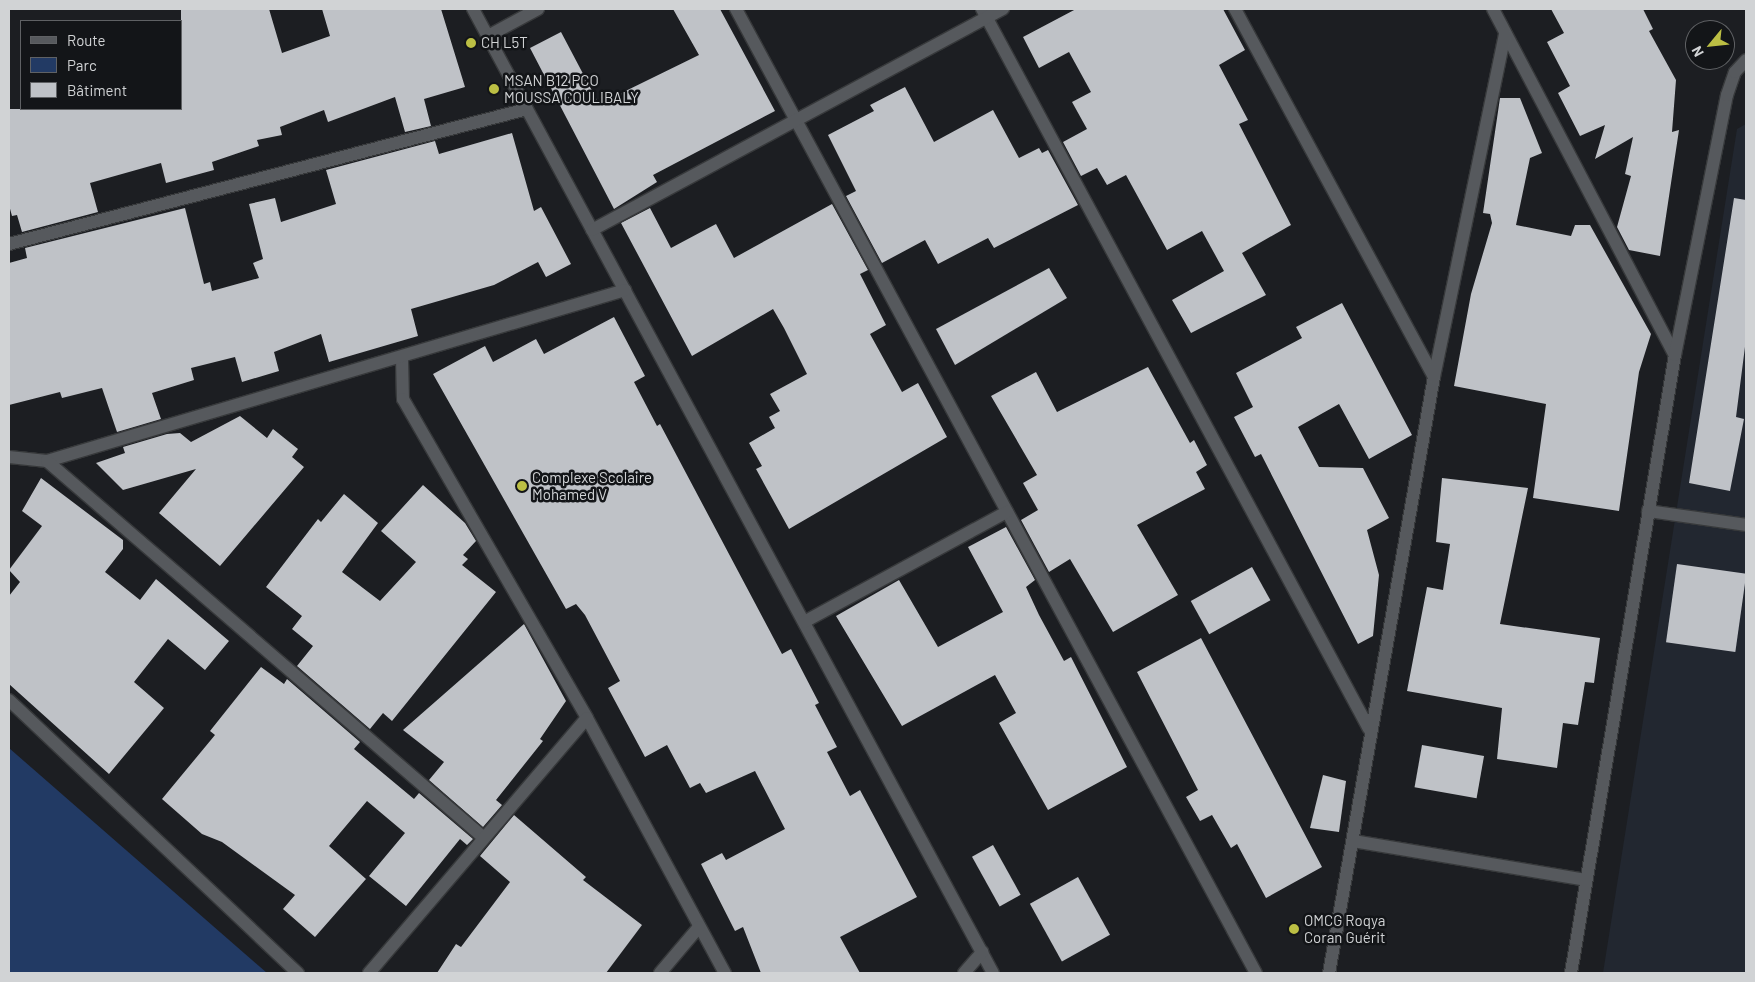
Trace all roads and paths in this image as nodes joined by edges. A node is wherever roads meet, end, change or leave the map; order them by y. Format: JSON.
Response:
{"nodes":[{"id":1,"x":473,"y":9,"type":"edge"},
{"id":2,"x":538,"y":9,"type":"edge"},
{"id":3,"x":736,"y":9,"type":"edge"},
{"id":4,"x":1003,"y":9,"type":"edge"},
{"id":5,"x":1236,"y":9,"type":"edge"},
{"id":6,"x":1493,"y":9,"type":"edge"},
{"id":7,"x":984,"y":13,"type":"edge"},
{"id":8,"x":1506,"y":33,"type":"junction"},
{"id":9,"x":488,"y":36,"type":"junction"},
{"id":10,"x":1746,"y":60,"type":"edge"},
{"id":11,"x":527,"y":108,"type":"junction"},
{"id":12,"x":796,"y":120,"type":"junction"},
{"id":13,"x":592,"y":230,"type":"junction"},
{"id":14,"x":9,"y":244,"type":"edge"},
{"id":15,"x":625,"y":290,"type":"junction"},
{"id":16,"x":1675,"y":355,"type":"junction"},
{"id":17,"x":402,"y":359,"type":"junction"},
{"id":18,"x":1434,"y":376,"type":"junction"},
{"id":19,"x":9,"y":457,"type":"edge"},
{"id":20,"x":47,"y":460,"type":"junction"},
{"id":21,"x":1648,"y":511,"type":"junction"},
{"id":22,"x":1007,"y":512,"type":"junction"},
{"id":23,"x":1746,"y":525,"type":"edge"},
{"id":24,"x":804,"y":622,"type":"junction"},
{"id":25,"x":9,"y":700,"type":"edge"},
{"id":26,"x":587,"y":718,"type":"junction"},
{"id":27,"x":1369,"y":729,"type":"junction"},
{"id":28,"x":484,"y":838,"type":"junction"},
{"id":29,"x":1353,"y":841,"type":"junction"},
{"id":30,"x":1586,"y":880,"type":"junction"},
{"id":31,"x":699,"y":927,"type":"junction"},
{"id":32,"x":982,"y":952,"type":"junction"},
{"id":33,"x":298,"y":973,"type":"edge"},
{"id":34,"x":368,"y":973,"type":"edge"},
{"id":35,"x":660,"y":973,"type":"edge"},
{"id":36,"x":725,"y":973,"type":"edge"},
{"id":37,"x":964,"y":973,"type":"edge"},
{"id":38,"x":993,"y":973,"type":"edge"},
{"id":39,"x":1256,"y":973,"type":"edge"},
{"id":40,"x":1329,"y":973,"type":"edge"},
{"id":41,"x":1571,"y":973,"type":"edge"}],
"edges":[{"from":1,"to":9,"type":"street"},
{"from":2,"to":9,"type":"street"},
{"from":3,"to":12,"type":"street"},
{"from":4,"to":7,"type":"street"},
{"from":5,"to":18,"type":"street"},
{"from":6,"to":8,"type":"street"},
{"from":7,"to":12,"type":"street"},
{"from":7,"to":27,"type":"street"},
{"from":8,"to":16,"type":"street"},
{"from":8,"to":18,"type":"street"},
{"from":9,"to":11,"type":"street"},
{"from":10,"to":16,"type":"street"},
{"from":11,"to":13,"type":"street"},
{"from":11,"to":14,"type":"street"},
{"from":12,"to":13,"type":"street"},
{"from":12,"to":22,"type":"street"},
{"from":13,"to":15,"type":"street"},
{"from":15,"to":17,"type":"street"},
{"from":15,"to":24,"type":"street"},
{"from":16,"to":21,"type":"street"},
{"from":17,"to":20,"type":"street"},
{"from":17,"to":26,"type":"street"},
{"from":18,"to":27,"type":"street"},
{"from":19,"to":20,"type":"street"},
{"from":20,"to":28,"type":"street"},
{"from":21,"to":23,"type":"street"},
{"from":21,"to":30,"type":"street"},
{"from":22,"to":24,"type":"street"},
{"from":22,"to":39,"type":"street"},
{"from":24,"to":32,"type":"street"},
{"from":25,"to":33,"type":"street"},
{"from":26,"to":28,"type":"street"},
{"from":26,"to":31,"type":"street"},
{"from":27,"to":29,"type":"street"},
{"from":28,"to":34,"type":"street"},
{"from":29,"to":30,"type":"street"},
{"from":29,"to":40,"type":"street"},
{"from":30,"to":41,"type":"street"},
{"from":31,"to":35,"type":"street"},
{"from":31,"to":36,"type":"street"},
{"from":32,"to":37,"type":"street"},
{"from":32,"to":38,"type":"street"}]}
